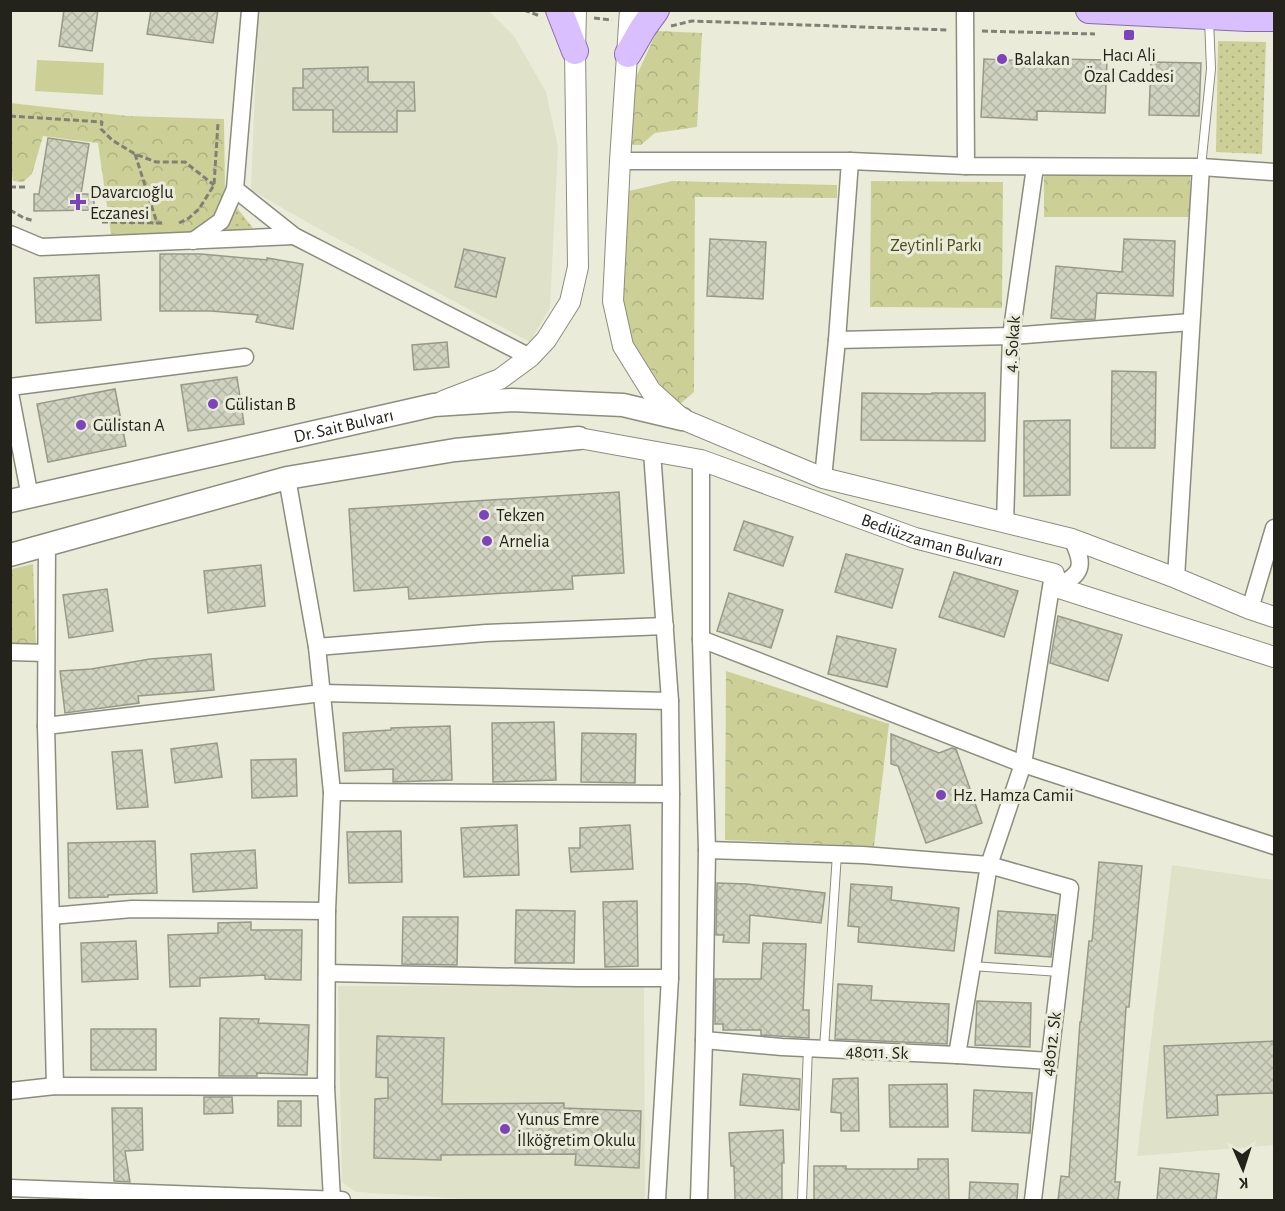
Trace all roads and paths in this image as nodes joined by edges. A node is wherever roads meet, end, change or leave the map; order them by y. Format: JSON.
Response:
{"nodes":[{"id":1,"x":250,"y":10,"type":"edge"},
{"id":2,"x":524,"y":10,"type":"edge"},
{"id":3,"x":965,"y":10,"type":"edge"},
{"id":4,"x":1089,"y":10,"type":"edge"},
{"id":5,"x":568,"y":14,"type":"edge"},
{"id":6,"x":1209,"y":16,"type":"junction"},
{"id":7,"x":640,"y":18,"type":"edge"},
{"id":8,"x":1275,"y":18,"type":"edge"},
{"id":9,"x":966,"y":31,"type":"junction"},
{"id":10,"x":1105,"y":34,"type":"dead end"},
{"id":11,"x":575,"y":51,"type":"joint"},
{"id":12,"x":628,"y":54,"type":"joint"},
{"id":13,"x":10,"y":116,"type":"edge"},
{"id":14,"x":218,"y":123,"type":"dead end"},
{"id":15,"x":135,"y":154,"type":"junction"},
{"id":16,"x":620,"y":161,"type":"junction"},
{"id":17,"x":850,"y":161,"type":"junction"},
{"id":18,"x":966,"y":166,"type":"junction"},
{"id":19,"x":1035,"y":167,"type":"junction"},
{"id":20,"x":1202,"y":167,"type":"junction"},
{"id":21,"x":1275,"y":172,"type":"edge"},
{"id":22,"x":214,"y":185,"type":"junction"},
{"id":23,"x":10,"y":187,"type":"edge"},
{"id":24,"x":26,"y":187,"type":"dead end"},
{"id":25,"x":235,"y":189,"type":"junction"},
{"id":26,"x":10,"y":210,"type":"edge"},
{"id":27,"x":34,"y":221,"type":"dead end"},
{"id":28,"x":102,"y":222,"type":"dead end"},
{"id":29,"x":157,"y":223,"type":"junction"},
{"id":30,"x":166,"y":223,"type":"dead end"},
{"id":31,"x":172,"y":223,"type":"dead end"},
{"id":32,"x":10,"y":234,"type":"edge"},
{"id":33,"x":294,"y":236,"type":"junction"},
{"id":34,"x":193,"y":241,"type":"junction"},
{"id":35,"x":1191,"y":322,"type":"junction"},
{"id":36,"x":1011,"y":336,"type":"junction"},
{"id":37,"x":837,"y":340,"type":"junction"},
{"id":38,"x":245,"y":357,"type":"dead end"},
{"id":39,"x":530,"y":357,"type":"junction"},
{"id":40,"x":10,"y":387,"type":"edge"},
{"id":41,"x":10,"y":393,"type":"edge"},
{"id":42,"x":434,"y":405,"type":"junction"},
{"id":43,"x":682,"y":419,"type":"junction"},
{"id":44,"x":579,"y":438,"type":"joint"},
{"id":45,"x":652,"y":452,"type":"junction"},
{"id":46,"x":701,"y":460,"type":"junction"},
{"id":47,"x":287,"y":478,"type":"junction"},
{"id":48,"x":823,"y":478,"type":"junction"},
{"id":49,"x":20,"y":499,"type":"edge"},
{"id":50,"x":1005,"y":522,"type":"junction"},
{"id":51,"x":1275,"y":528,"type":"edge"},
{"id":52,"x":1072,"y":539,"type":"junction"},
{"id":53,"x":47,"y":544,"type":"junction"},
{"id":54,"x":10,"y":555,"type":"edge"},
{"id":55,"x":1176,"y":578,"type":"junction"},
{"id":56,"x":1054,"y":580,"type":"junction"},
{"id":57,"x":1250,"y":609,"type":"junction"},
{"id":58,"x":1275,"y":617,"type":"edge"},
{"id":59,"x":665,"y":626,"type":"junction"},
{"id":60,"x":702,"y":639,"type":"junction"},
{"id":61,"x":317,"y":647,"type":"junction"},
{"id":62,"x":10,"y":652,"type":"edge"},
{"id":63,"x":46,"y":653,"type":"junction"},
{"id":64,"x":1275,"y":657,"type":"edge"},
{"id":65,"x":322,"y":693,"type":"junction"},
{"id":66,"x":670,"y":701,"type":"junction"},
{"id":67,"x":46,"y":726,"type":"junction"},
{"id":68,"x":1023,"y":764,"type":"junction"},
{"id":69,"x":332,"y":792,"type":"junction"},
{"id":70,"x":671,"y":794,"type":"junction"},
{"id":71,"x":1275,"y":846,"type":"edge"},
{"id":72,"x":707,"y":850,"type":"junction"},
{"id":73,"x":837,"y":854,"type":"junction"},
{"id":74,"x":989,"y":865,"type":"junction"},
{"id":75,"x":327,"y":911,"type":"junction"},
{"id":76,"x":51,"y":916,"type":"junction"},
{"id":77,"x":972,"y":966,"type":"junction"},
{"id":78,"x":1060,"y":972,"type":"junction"},
{"id":79,"x":327,"y":973,"type":"junction"},
{"id":80,"x":670,"y":978,"type":"junction"},
{"id":81,"x":704,"y":1040,"type":"junction"},
{"id":82,"x":816,"y":1049,"type":"junction"},
{"id":83,"x":957,"y":1055,"type":"junction"},
{"id":84,"x":1049,"y":1061,"type":"junction"},
{"id":85,"x":55,"y":1086,"type":"junction"},
{"id":86,"x":326,"y":1088,"type":"junction"},
{"id":87,"x":10,"y":1091,"type":"edge"},
{"id":88,"x":10,"y":1188,"type":"edge"},
{"id":89,"x":332,"y":1200,"type":"edge"},
{"id":90,"x":342,"y":1200,"type":"edge"},
{"id":91,"x":657,"y":1200,"type":"edge"},
{"id":92,"x":699,"y":1200,"type":"edge"},
{"id":93,"x":802,"y":1200,"type":"edge"},
{"id":94,"x":1033,"y":1200,"type":"edge"}],
"edges":[{"from":1,"to":25,"type":"street"},
{"from":2,"to":5,"type":"path"},
{"from":3,"to":9,"type":"street"},
{"from":4,"to":6,"type":"main road"},
{"from":5,"to":7,"type":"path"},
{"from":5,"to":11,"type":"main road"},
{"from":6,"to":8,"type":"main road"},
{"from":6,"to":20,"type":"lane"},
{"from":7,"to":9,"type":"path"},
{"from":7,"to":12,"type":"main road"},
{"from":9,"to":10,"type":"path"},
{"from":9,"to":18,"type":"street"},
{"from":11,"to":39,"type":"street"},
{"from":12,"to":16,"type":"street","name":"Bediüzzaman Bulvarı"},
{"from":13,"to":15,"type":"path"},
{"from":14,"to":22,"type":"path"},
{"from":15,"to":22,"type":"path"},
{"from":15,"to":29,"type":"path"},
{"from":16,"to":17,"type":"street"},
{"from":16,"to":43,"type":"street","name":"Bediüzzaman Bulvarı"},
{"from":17,"to":18,"type":"street"},
{"from":17,"to":37,"type":"street"},
{"from":18,"to":19,"type":"street"},
{"from":19,"to":20,"type":"street"},
{"from":19,"to":36,"type":"street","name":"4. Sokak"},
{"from":20,"to":21,"type":"street"},
{"from":20,"to":35,"type":"street"},
{"from":22,"to":31,"type":"path"},
{"from":23,"to":24,"type":"path"},
{"from":25,"to":33,"type":"street"},
{"from":25,"to":34,"type":"street"},
{"from":26,"to":27,"type":"path"},
{"from":28,"to":29,"type":"path"},
{"from":29,"to":30,"type":"path"},
{"from":32,"to":34,"type":"street"},
{"from":33,"to":34,"type":"street"},
{"from":33,"to":39,"type":"street"},
{"from":35,"to":36,"type":"street"},
{"from":35,"to":55,"type":"street"},
{"from":36,"to":37,"type":"street"},
{"from":36,"to":50,"type":"street","name":"4. Sokak"},
{"from":37,"to":48,"type":"street"},
{"from":38,"to":40,"type":"street"},
{"from":39,"to":42,"type":"street"},
{"from":41,"to":49,"type":"street"},
{"from":42,"to":43,"type":"main road","name":"Dr. Sait Bulvarı"},
{"from":42,"to":49,"type":"main road","name":"Dr. Sait Bulvarı"},
{"from":43,"to":48,"type":"street","name":"Bediüzzaman Bulvarı"},
{"from":44,"to":45,"type":"street","name":"Bediüzzaman Bulvarı"},
{"from":44,"to":47,"type":"main road"},
{"from":45,"to":46,"type":"street","name":"Bediüzzaman Bulvarı"},
{"from":45,"to":59,"type":"street"},
{"from":46,"to":56,"type":"street","name":"Bediüzzaman Bulvarı"},
{"from":46,"to":60,"type":"street"},
{"from":47,"to":53,"type":"main road"},
{"from":47,"to":61,"type":"street"},
{"from":48,"to":50,"type":"street","name":"Bediüzzaman Bulvarı"},
{"from":50,"to":52,"type":"street","name":"Bediüzzaman Bulvarı"},
{"from":51,"to":57,"type":"street"},
{"from":52,"to":55,"type":"street","name":"Bediüzzaman Bulvarı"},
{"from":52,"to":56,"type":"street"},
{"from":53,"to":54,"type":"main road"},
{"from":53,"to":63,"type":"street"},
{"from":55,"to":57,"type":"street","name":"Bediüzzaman Bulvarı"},
{"from":56,"to":64,"type":"street","name":"Bediüzzaman Bulvarı"},
{"from":56,"to":68,"type":"street"},
{"from":57,"to":58,"type":"street","name":"Bediüzzaman Bulvarı"},
{"from":59,"to":61,"type":"street"},
{"from":59,"to":66,"type":"street"},
{"from":60,"to":68,"type":"street"},
{"from":60,"to":72,"type":"street"},
{"from":61,"to":65,"type":"street"},
{"from":62,"to":63,"type":"street"},
{"from":63,"to":67,"type":"street"},
{"from":65,"to":66,"type":"street"},
{"from":65,"to":67,"type":"street"},
{"from":65,"to":69,"type":"street"},
{"from":66,"to":70,"type":"street"},
{"from":67,"to":76,"type":"street"},
{"from":68,"to":71,"type":"street"},
{"from":68,"to":74,"type":"street"},
{"from":69,"to":70,"type":"street"},
{"from":69,"to":75,"type":"street"},
{"from":70,"to":80,"type":"street"},
{"from":72,"to":73,"type":"street"},
{"from":72,"to":81,"type":"street"},
{"from":73,"to":74,"type":"street"},
{"from":73,"to":82,"type":"lane"},
{"from":74,"to":77,"type":"street"},
{"from":74,"to":78,"type":"street","name":"48012. Sk"},
{"from":75,"to":76,"type":"street"},
{"from":75,"to":79,"type":"street"},
{"from":76,"to":85,"type":"street"},
{"from":77,"to":78,"type":"lane"},
{"from":77,"to":83,"type":"street"},
{"from":78,"to":84,"type":"street","name":"48012. Sk"},
{"from":79,"to":80,"type":"street"},
{"from":79,"to":86,"type":"street"},
{"from":80,"to":91,"type":"street"},
{"from":81,"to":82,"type":"street","name":"48011. Sk"},
{"from":81,"to":92,"type":"street"},
{"from":82,"to":83,"type":"street","name":"48011. Sk"},
{"from":82,"to":93,"type":"lane"},
{"from":83,"to":84,"type":"street","name":"48011. Sk"},
{"from":84,"to":94,"type":"street","name":"48012. Sk"},
{"from":85,"to":86,"type":"street"},
{"from":85,"to":87,"type":"street"},
{"from":86,"to":89,"type":"street"},
{"from":88,"to":89,"type":"street"},
{"from":89,"to":90,"type":"street"}]}
